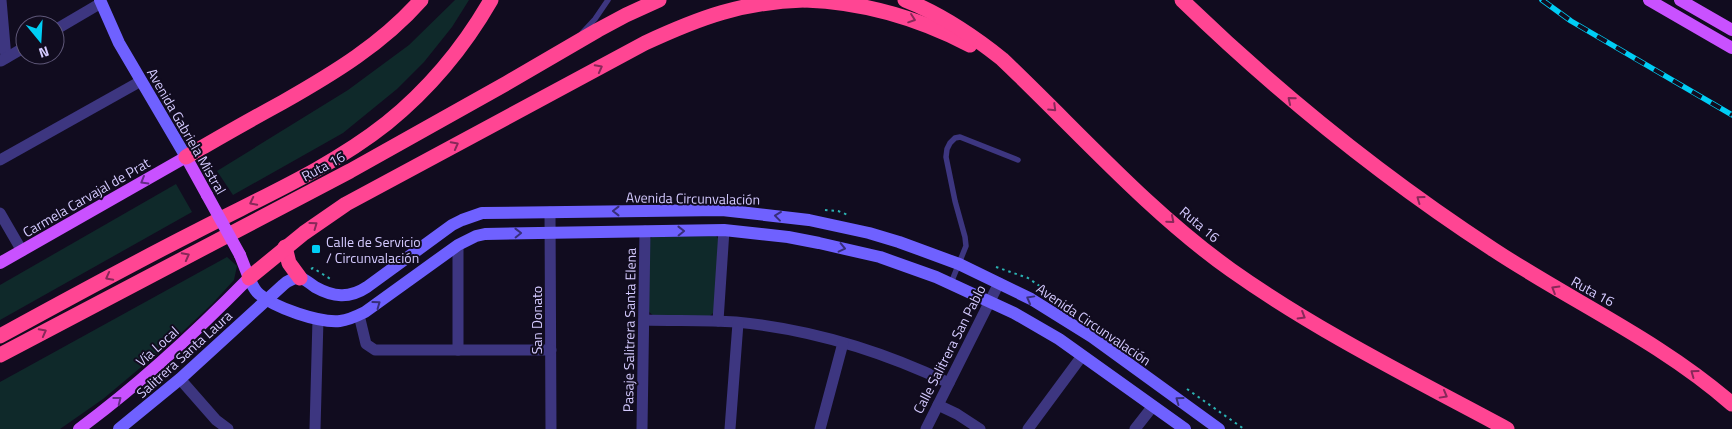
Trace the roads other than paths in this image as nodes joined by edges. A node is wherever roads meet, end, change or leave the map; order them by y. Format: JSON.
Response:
{"nodes":[{"id":1,"x":1,"y":0,"type":"edge"},
{"id":2,"x":421,"y":0,"type":"edge"},
{"id":3,"x":491,"y":0,"type":"edge"},
{"id":4,"x":608,"y":0,"type":"edge"},
{"id":5,"x":659,"y":0,"type":"edge"},
{"id":6,"x":805,"y":0,"type":"edge"},
{"id":7,"x":905,"y":0,"type":"edge"},
{"id":8,"x":1182,"y":0,"type":"edge"},
{"id":9,"x":1649,"y":0,"type":"edge"},
{"id":10,"x":1680,"y":0,"type":"edge"},
{"id":11,"x":101,"y":1,"type":"edge"},
{"id":12,"x":65,"y":24,"type":"edge"},
{"id":13,"x":1732,"y":30,"type":"edge"},
{"id":14,"x":1732,"y":48,"type":"edge"},
{"id":15,"x":15,"y":53,"type":"edge"},
{"id":16,"x":549,"y":59,"type":"junction"},
{"id":17,"x":3,"y":60,"type":"edge"},
{"id":18,"x":1018,"y":74,"type":"junction"},
{"id":19,"x":141,"y":81,"type":"junction"},
{"id":20,"x":186,"y":157,"type":"junction"},
{"id":21,"x":0,"y":160,"type":"edge"},
{"id":22,"x":1018,"y":160,"type":"dead end"},
{"id":23,"x":550,"y":212,"type":"junction"},
{"id":24,"x":0,"y":213,"type":"edge"},
{"id":25,"x":724,"y":230,"type":"junction"},
{"id":26,"x":645,"y":231,"type":"junction"},
{"id":27,"x":550,"y":232,"type":"junction"},
{"id":28,"x":458,"y":245,"type":"junction"},
{"id":29,"x":284,"y":247,"type":"junction"},
{"id":30,"x":22,"y":251,"type":"junction"},
{"id":31,"x":0,"y":263,"type":"edge"},
{"id":32,"x":959,"y":264,"type":"junction"},
{"id":33,"x":249,"y":278,"type":"junction"},
{"id":34,"x":302,"y":279,"type":"junction"},
{"id":35,"x":951,"y":283,"type":"junction"},
{"id":36,"x":999,"y":283,"type":"junction"},
{"id":37,"x":267,"y":299,"type":"junction"},
{"id":38,"x":990,"y":301,"type":"junction"},
{"id":39,"x":359,"y":315,"type":"junction"},
{"id":40,"x":318,"y":319,"type":"junction"},
{"id":41,"x":644,"y":320,"type":"junction"},
{"id":42,"x":718,"y":321,"type":"junction"},
{"id":43,"x":738,"y":323,"type":"junction"},
{"id":44,"x":0,"y":336,"type":"edge"},
{"id":45,"x":843,"y":343,"type":"junction"},
{"id":46,"x":458,"y":350,"type":"junction"},
{"id":47,"x":551,"y":350,"type":"junction"},
{"id":48,"x":0,"y":355,"type":"edge"},
{"id":49,"x":1082,"y":356,"type":"junction"},
{"id":50,"x":180,"y":379,"type":"junction"},
{"id":51,"x":949,"y":383,"type":"junction"},
{"id":52,"x":938,"y":404,"type":"junction"},
{"id":53,"x":1732,"y":404,"type":"edge"},
{"id":54,"x":1153,"y":406,"type":"junction"},
{"id":55,"x":79,"y":429,"type":"edge"},
{"id":56,"x":119,"y":429,"type":"edge"},
{"id":57,"x":228,"y":429,"type":"edge"},
{"id":58,"x":315,"y":429,"type":"edge"},
{"id":59,"x":551,"y":429,"type":"edge"},
{"id":60,"x":642,"y":429,"type":"edge"},
{"id":61,"x":730,"y":429,"type":"edge"},
{"id":62,"x":820,"y":429,"type":"edge"},
{"id":63,"x":926,"y":429,"type":"edge"},
{"id":64,"x":980,"y":429,"type":"edge"},
{"id":65,"x":1028,"y":429,"type":"edge"},
{"id":66,"x":1135,"y":429,"type":"edge"},
{"id":67,"x":1185,"y":429,"type":"edge"},
{"id":68,"x":1219,"y":429,"type":"edge"},
{"id":69,"x":1507,"y":429,"type":"edge"}],
"edges":[{"from":1,"to":17,"type":"street"},
{"from":2,"to":20,"type":"highway"},
{"from":3,"to":44,"type":"highway","name":"Ruta 16","one_way":true},
{"from":4,"to":16,"type":"lane"},
{"from":5,"to":16,"type":"highway","name":"Ruta 16"},
{"from":6,"to":18,"type":"highway","one_way":true},
{"from":29,"to":6,"type":"highway","one_way":true},
{"from":7,"to":18,"type":"highway","name":"Ruta 16"},
{"from":53,"to":8,"type":"highway","name":"Ruta 16","one_way":true},
{"from":9,"to":14,"type":"main road"},
{"from":10,"to":13,"type":"main road"},
{"from":11,"to":12,"type":"street"},
{"from":11,"to":19,"type":"street","name":"Avenida Gabriela Mistral"},
{"from":15,"to":17,"type":"street"},
{"from":48,"to":16,"type":"highway","name":"Ruta 16","one_way":true},
{"from":18,"to":69,"type":"highway","name":"Ruta 16","one_way":true},
{"from":19,"to":20,"type":"street","name":"Avenida Gabriela Mistral"},
{"from":19,"to":21,"type":"street"},
{"from":20,"to":30,"type":"main road","name":"Carmela Carvajal de Prat","one_way":true},
{"from":20,"to":33,"type":"main road","name":"Avenida Gabriela Mistral","bridge":true},
{"from":22,"to":32,"type":"lane"},
{"from":23,"to":27,"type":"street","name":"San Donato"},
{"from":32,"to":23,"type":"street","name":"Avenida Circunvalación","one_way":true},
{"from":23,"to":34,"type":"street","name":"Avenida Circunvalación"},
{"from":24,"to":30,"type":"street"},
{"from":26,"to":25,"type":"street","one_way":true},
{"from":25,"to":35,"type":"street","one_way":true},
{"from":25,"to":42,"type":"street"},
{"from":26,"to":27,"type":"street"},
{"from":26,"to":41,"type":"street","name":"Pasaje Salitrera Santa Elena"},
{"from":28,"to":27,"type":"street","one_way":true},
{"from":27,"to":47,"type":"street","name":"San Donato"},
{"from":39,"to":28,"type":"street","one_way":true},
{"from":28,"to":46,"type":"street"},
{"from":29,"to":33,"type":"highway"},
{"from":29,"to":34,"type":"highway"},
{"from":30,"to":31,"type":"main road","name":"Carmela Carvajal de Prat"},
{"from":32,"to":35,"type":"lane"},
{"from":32,"to":36,"type":"street","name":"Avenida Circunvalación"},
{"from":33,"to":37,"type":"street"},
{"from":55,"to":33,"type":"main road","name":"Vía Local","one_way":true},
{"from":34,"to":37,"type":"street"},
{"from":35,"to":38,"type":"street"},
{"from":36,"to":38,"type":"street","name":"Calle Salitrera San Pablo"},
{"from":68,"to":36,"type":"street","name":"Avenida Circunvalación","one_way":true},
{"from":37,"to":40,"type":"street"},
{"from":37,"to":50,"type":"street","name":"Salitrera Santa Laura"},
{"from":38,"to":49,"type":"street"},
{"from":38,"to":51,"type":"street","name":"Calle Salitrera San Pablo"},
{"from":39,"to":40,"type":"street"},
{"from":39,"to":46,"type":"street"},
{"from":40,"to":58,"type":"street"},
{"from":41,"to":42,"type":"street"},
{"from":41,"to":60,"type":"street","name":"Pasaje Salitrera Santa Elena"},
{"from":42,"to":43,"type":"street"},
{"from":43,"to":45,"type":"street"},
{"from":43,"to":61,"type":"street"},
{"from":45,"to":51,"type":"street"},
{"from":45,"to":62,"type":"street"},
{"from":46,"to":47,"type":"street"},
{"from":47,"to":59,"type":"street","name":"San Donato"},
{"from":49,"to":54,"type":"street"},
{"from":49,"to":65,"type":"street"},
{"from":50,"to":56,"type":"street","name":"Salitrera Santa Laura"},
{"from":50,"to":57,"type":"street"},
{"from":51,"to":52,"type":"street","name":"Calle Salitrera San Pablo"},
{"from":52,"to":63,"type":"street","name":"Calle Salitrera San Pablo"},
{"from":52,"to":64,"type":"street"},
{"from":54,"to":66,"type":"street"},
{"from":54,"to":67,"type":"street"}]}
